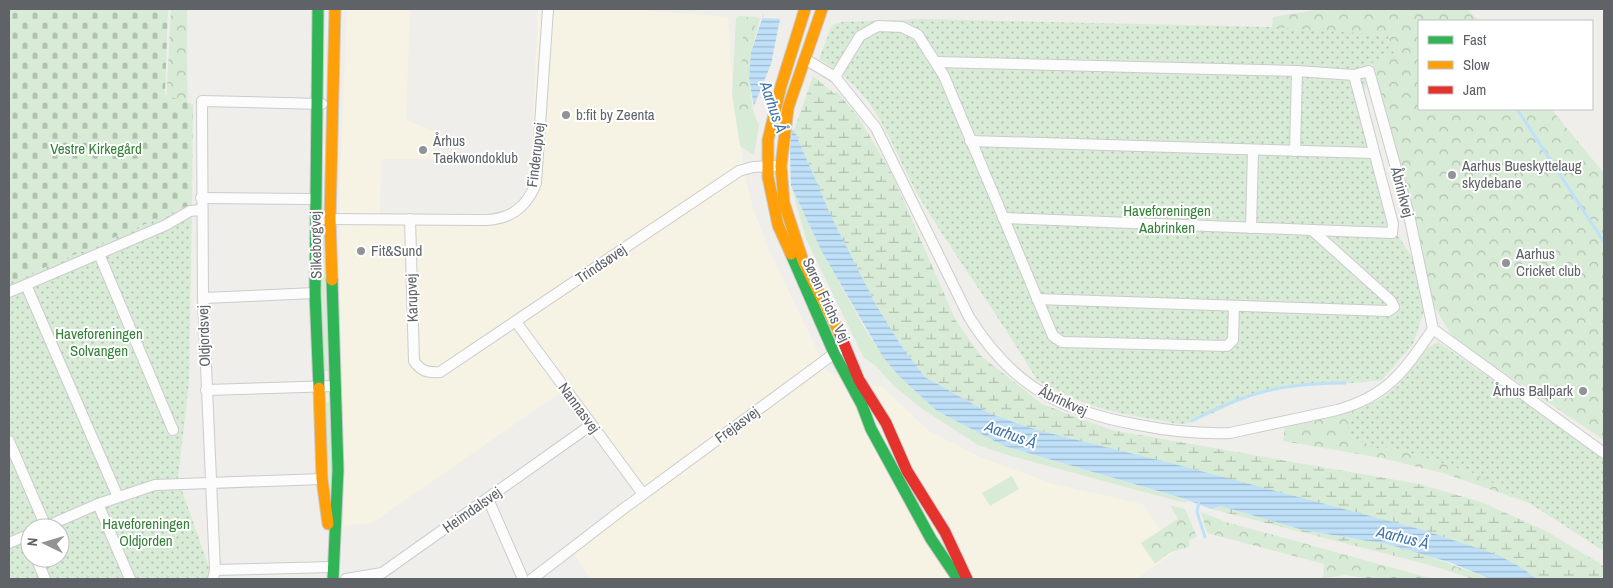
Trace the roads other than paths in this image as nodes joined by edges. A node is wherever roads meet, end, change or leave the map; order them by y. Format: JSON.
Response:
{"nodes":[{"id":1,"x":318,"y":9,"type":"edge"},
{"id":2,"x":335,"y":9,"type":"edge"},
{"id":3,"x":548,"y":9,"type":"edge"},
{"id":4,"x":805,"y":9,"type":"edge"},
{"id":5,"x":822,"y":9,"type":"edge"},
{"id":6,"x":805,"y":59,"type":"junction"},
{"id":7,"x":937,"y":62,"type":"junction"},
{"id":8,"x":1297,"y":71,"type":"junction"},
{"id":9,"x":1354,"y":75,"type":"junction"},
{"id":10,"x":835,"y":77,"type":"junction"},
{"id":11,"x":316,"y":104,"type":"junction"},
{"id":12,"x":332,"y":105,"type":"junction"},
{"id":13,"x":970,"y":141,"type":"junction"},
{"id":14,"x":1254,"y":151,"type":"junction"},
{"id":15,"x":1295,"y":151,"type":"junction"},
{"id":16,"x":1374,"y":153,"type":"junction"},
{"id":17,"x":767,"y":166,"type":"junction"},
{"id":18,"x":781,"y":166,"type":"junction"},
{"id":19,"x":201,"y":198,"type":"junction"},
{"id":20,"x":314,"y":199,"type":"junction"},
{"id":21,"x":202,"y":210,"type":"junction"},
{"id":22,"x":314,"y":218,"type":"junction"},
{"id":23,"x":330,"y":218,"type":"junction"},
{"id":24,"x":1003,"y":218,"type":"junction"},
{"id":25,"x":410,"y":219,"type":"junction"},
{"id":26,"x":1251,"y":228,"type":"junction"},
{"id":27,"x":1312,"y":230,"type":"junction"},
{"id":28,"x":98,"y":254,"type":"junction"},
{"id":29,"x":26,"y":285,"type":"junction"},
{"id":30,"x":9,"y":292,"type":"edge"},
{"id":31,"x":315,"y":293,"type":"junction"},
{"id":32,"x":203,"y":298,"type":"junction"},
{"id":33,"x":1037,"y":299,"type":"junction"},
{"id":34,"x":1234,"y":306,"type":"junction"},
{"id":35,"x":516,"y":322,"type":"junction"},
{"id":36,"x":1433,"y":330,"type":"junction"},
{"id":37,"x":839,"y":350,"type":"junction"},
{"id":38,"x":426,"y":372,"type":"joint"},
{"id":39,"x":318,"y":386,"type":"junction"},
{"id":40,"x":335,"y":386,"type":"junction"},
{"id":41,"x":206,"y":390,"type":"junction"},
{"id":42,"x":591,"y":425,"type":"junction"},
{"id":43,"x":173,"y":430,"type":"dead end"},
{"id":44,"x":9,"y":441,"type":"edge"},
{"id":45,"x":1604,"y":453,"type":"edge"},
{"id":46,"x":322,"y":480,"type":"junction"},
{"id":47,"x":210,"y":483,"type":"junction"},
{"id":48,"x":643,"y":494,"type":"junction"},
{"id":49,"x":118,"y":497,"type":"junction"},
{"id":50,"x":488,"y":499,"type":"junction"},
{"id":51,"x":98,"y":504,"type":"junction"},
{"id":52,"x":40,"y":518,"type":"edge"},
{"id":53,"x":66,"y":518,"type":"edge"},
{"id":54,"x":333,"y":562,"type":"junction"},
{"id":55,"x":236,"y":574,"type":"edge"},
{"id":56,"x":214,"y":575,"type":"edge"},
{"id":57,"x":130,"y":579,"type":"edge"},
{"id":58,"x":333,"y":579,"type":"edge"},
{"id":59,"x":346,"y":579,"type":"edge"},
{"id":60,"x":523,"y":579,"type":"edge"},
{"id":61,"x":532,"y":579,"type":"edge"},
{"id":62,"x":958,"y":579,"type":"edge"},
{"id":63,"x":966,"y":579,"type":"edge"}],
"edges":[{"from":1,"to":11,"type":"street","name":"Silkeborgvej"},
{"from":2,"to":12,"type":"street","name":"Silkeborgvej"},
{"from":3,"to":25,"type":"street","name":"Finderupvej"},
{"from":4,"to":17,"type":"street","name":"Søren Frichs Vej"},
{"from":5,"to":6,"type":"street","name":"Søren Frichs Vej"},
{"from":6,"to":10,"type":"street","name":"Åbrinkvej"},
{"from":6,"to":18,"type":"street","name":"Søren Frichs Vej"},
{"from":7,"to":8,"type":"street"},
{"from":7,"to":10,"type":"street"},
{"from":7,"to":13,"type":"street"},
{"from":8,"to":9,"type":"street"},
{"from":8,"to":15,"type":"street"},
{"from":9,"to":16,"type":"street"},
{"from":9,"to":36,"type":"street","name":"Åbrinkvej"},
{"from":10,"to":36,"type":"street","name":"Åbrinkvej"},
{"from":11,"to":12,"type":"street"},
{"from":11,"to":19,"type":"street","name":"Oldjordsvej"},
{"from":11,"to":20,"type":"street","name":"Silkeborgvej"},
{"from":12,"to":23,"type":"street","name":"Silkeborgvej"},
{"from":13,"to":14,"type":"street"},
{"from":13,"to":24,"type":"street"},
{"from":14,"to":15,"type":"street"},
{"from":14,"to":26,"type":"street"},
{"from":15,"to":16,"type":"street"},
{"from":16,"to":27,"type":"street"},
{"from":17,"to":18,"type":"street","name":"Trindsøvej"},
{"from":17,"to":35,"type":"street","name":"Trindsøvej"},
{"from":17,"to":37,"type":"street","name":"Søren Frichs Vej"},
{"from":18,"to":37,"type":"street","name":"Søren Frichs Vej"},
{"from":19,"to":20,"type":"street","name":"Silkeborgvej"},
{"from":19,"to":21,"type":"street","name":"Oldjordsvej"},
{"from":20,"to":22,"type":"street","name":"Silkeborgvej"},
{"from":21,"to":28,"type":"street"},
{"from":21,"to":32,"type":"street","name":"Oldjordsvej"},
{"from":22,"to":23,"type":"street","name":"Finderupvej"},
{"from":22,"to":31,"type":"street","name":"Silkeborgvej"},
{"from":23,"to":25,"type":"street","name":"Finderupvej"},
{"from":23,"to":40,"type":"street","name":"Silkeborgvej"},
{"from":24,"to":26,"type":"street"},
{"from":24,"to":33,"type":"street"},
{"from":25,"to":38,"type":"street","name":"Karupvej"},
{"from":26,"to":27,"type":"street"},
{"from":27,"to":34,"type":"street"},
{"from":28,"to":29,"type":"street"},
{"from":28,"to":43,"type":"street"},
{"from":29,"to":30,"type":"street"},
{"from":29,"to":49,"type":"street"},
{"from":31,"to":32,"type":"street","name":"Silkeborgvej"},
{"from":31,"to":39,"type":"street","name":"Silkeborgvej"},
{"from":32,"to":41,"type":"street","name":"Oldjordsvej"},
{"from":33,"to":34,"type":"street"},
{"from":33,"to":34,"type":"street"},
{"from":35,"to":38,"type":"street","name":"Trindsøvej"},
{"from":35,"to":42,"type":"street","name":"Nannasvej"},
{"from":36,"to":45,"type":"street"},
{"from":37,"to":48,"type":"street","name":"Frejasvej"},
{"from":37,"to":62,"type":"street","name":"Søren Frichs Vej"},
{"from":37,"to":63,"type":"street","name":"Søren Frichs Vej"},
{"from":39,"to":40,"type":"street"},
{"from":39,"to":41,"type":"street"},
{"from":39,"to":46,"type":"street","name":"Silkeborgvej"},
{"from":40,"to":54,"type":"street","name":"Silkeborgvej"},
{"from":41,"to":47,"type":"street","name":"Oldjordsvej"},
{"from":42,"to":48,"type":"street","name":"Nannasvej"},
{"from":42,"to":50,"type":"street","name":"Heimdalsvej"},
{"from":44,"to":52,"type":"street"},
{"from":46,"to":47,"type":"street"},
{"from":46,"to":54,"type":"street","name":"Silkeborgvej"},
{"from":47,"to":49,"type":"street"},
{"from":47,"to":56,"type":"street","name":"Oldjordsvej"},
{"from":48,"to":61,"type":"street","name":"Frejasvej"},
{"from":49,"to":51,"type":"street"},
{"from":50,"to":59,"type":"street","name":"Heimdalsvej"},
{"from":50,"to":60,"type":"street"},
{"from":51,"to":53,"type":"street"},
{"from":51,"to":57,"type":"street"},
{"from":54,"to":55,"type":"street"},
{"from":54,"to":58,"type":"street","name":"Silkeborgvej"},
{"from":55,"to":56,"type":"street"}]}
